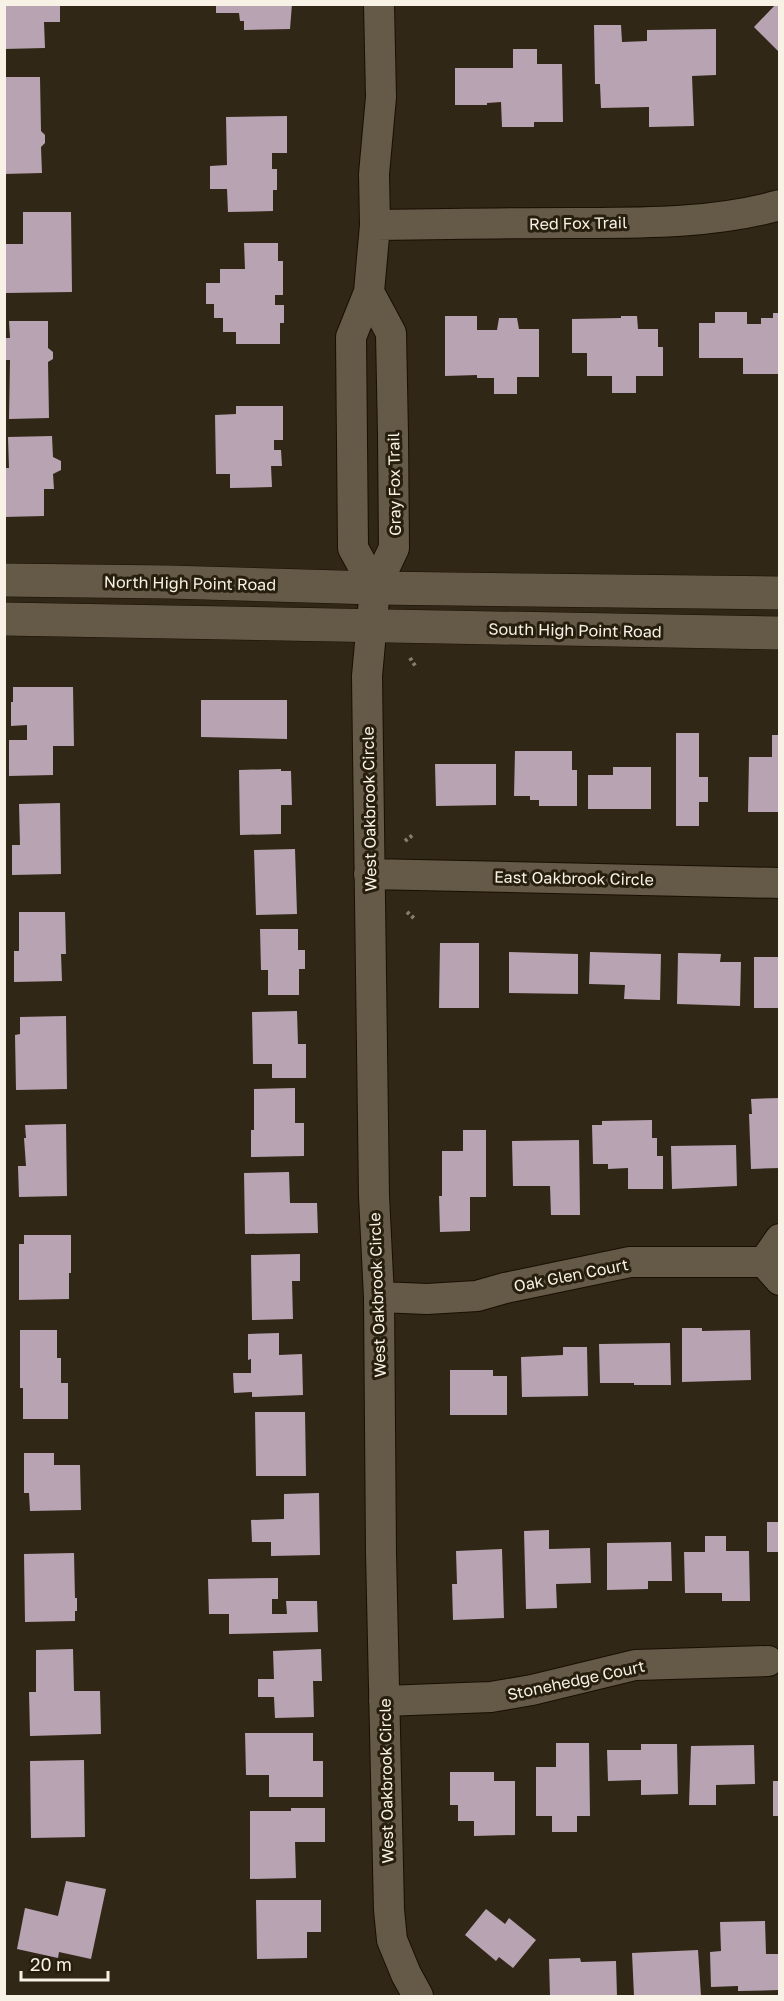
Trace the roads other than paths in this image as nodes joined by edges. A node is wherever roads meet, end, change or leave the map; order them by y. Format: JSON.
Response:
{"nodes":[{"id":1,"x":379,"y":4,"type":"edge"},
{"id":2,"x":780,"y":205,"type":"edge"},
{"id":3,"x":375,"y":225,"type":"junction"},
{"id":4,"x":369,"y":292,"type":"junction"},
{"id":5,"x":4,"y":580,"type":"edge"},
{"id":6,"x":375,"y":588,"type":"junction"},
{"id":7,"x":780,"y":594,"type":"edge"},
{"id":8,"x":4,"y":620,"type":"edge"},
{"id":9,"x":370,"y":627,"type":"junction"},
{"id":10,"x":780,"y":633,"type":"edge"},
{"id":11,"x":369,"y":874,"type":"junction"},
{"id":12,"x":780,"y":883,"type":"edge"},
{"id":13,"x":774,"y":1260,"type":"edge"},
{"id":14,"x":379,"y":1296,"type":"junction"},
{"id":15,"x":776,"y":1661,"type":"edge"},
{"id":16,"x":384,"y":1701,"type":"junction"},
{"id":17,"x":418,"y":1996,"type":"edge"}],
"edges":[{"from":1,"to":3,"type":"street"},
{"from":2,"to":3,"type":"street","name":"Red Fox Trail"},
{"from":3,"to":4,"type":"street"},
{"from":4,"to":6,"type":"street"},
{"from":4,"to":6,"type":"street","name":"Gray Fox Trail"},
{"from":5,"to":6,"type":"street","name":"North High Point Road"},
{"from":6,"to":7,"type":"street"},
{"from":6,"to":9,"type":"street","name":"West Oakbrook Circle"},
{"from":8,"to":9,"type":"street"},
{"from":9,"to":10,"type":"street","name":"South High Point Road"},
{"from":9,"to":11,"type":"street","name":"West Oakbrook Circle"},
{"from":11,"to":12,"type":"street","name":"East Oakbrook Circle"},
{"from":11,"to":14,"type":"street","name":"West Oakbrook Circle"},
{"from":13,"to":14,"type":"street","name":"Oak Glen Court"},
{"from":14,"to":16,"type":"street","name":"West Oakbrook Circle"},
{"from":15,"to":16,"type":"street","name":"Stonehedge Court"},
{"from":16,"to":17,"type":"street","name":"West Oakbrook Circle"}]}
